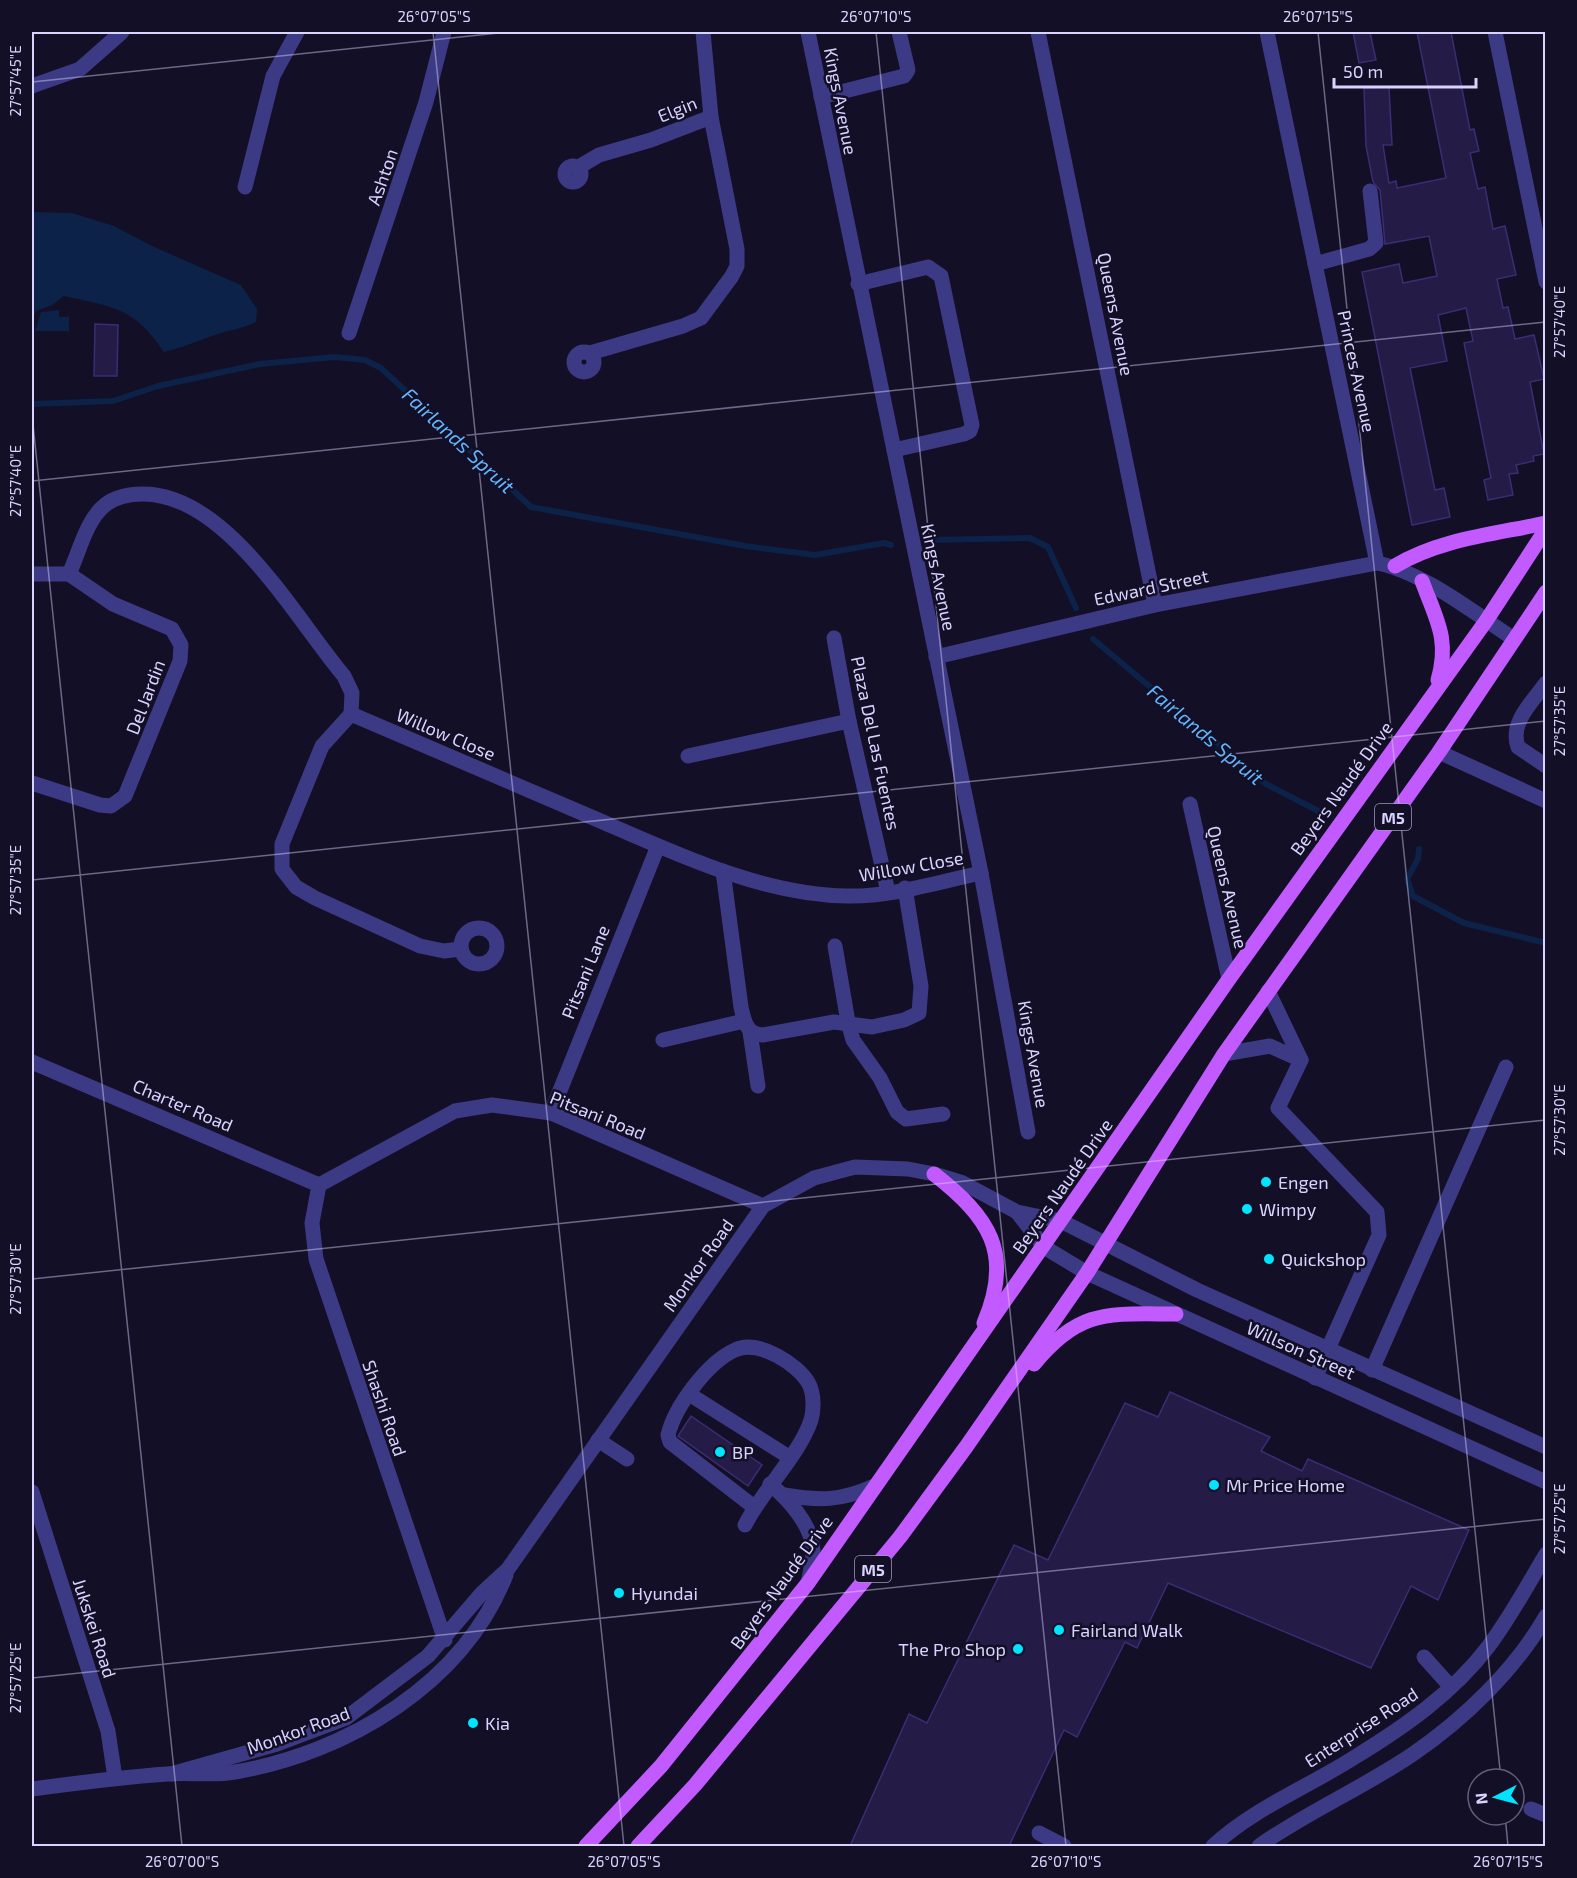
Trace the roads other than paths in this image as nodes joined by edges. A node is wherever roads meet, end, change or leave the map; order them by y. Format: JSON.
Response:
{"nodes":[{"id":1,"x":122,"y":32,"type":"edge"},
{"id":2,"x":297,"y":32,"type":"edge"},
{"id":3,"x":444,"y":32,"type":"edge"},
{"id":4,"x":703,"y":32,"type":"edge"},
{"id":5,"x":808,"y":32,"type":"edge"},
{"id":6,"x":899,"y":32,"type":"edge"},
{"id":7,"x":1038,"y":32,"type":"edge"},
{"id":8,"x":1268,"y":32,"type":"edge"},
{"id":9,"x":1496,"y":32,"type":"edge"},
{"id":10,"x":32,"y":86,"type":"edge"},
{"id":11,"x":821,"y":97,"type":"junction"},
{"id":12,"x":711,"y":117,"type":"junction"},
{"id":13,"x":577,"y":168,"type":"dead end"},
{"id":14,"x":245,"y":187,"type":"dead end"},
{"id":15,"x":1370,"y":191,"type":"dead end"},
{"id":16,"x":1315,"y":264,"type":"junction"},
{"id":17,"x":1545,"y":282,"type":"edge"},
{"id":18,"x":858,"y":284,"type":"junction"},
{"id":19,"x":349,"y":333,"type":"dead end"},
{"id":20,"x":590,"y":353,"type":"dead end"},
{"id":21,"x":894,"y":450,"type":"junction"},
{"id":22,"x":1545,"y":523,"type":"edge"},
{"id":23,"x":1545,"y":529,"type":"edge"},
{"id":24,"x":1377,"y":563,"type":"junction"},
{"id":25,"x":1395,"y":566,"type":"junction"},
{"id":26,"x":32,"y":574,"type":"edge"},
{"id":27,"x":69,"y":574,"type":"junction"},
{"id":28,"x":1422,"y":581,"type":"junction"},
{"id":29,"x":1545,"y":592,"type":"edge"},
{"id":30,"x":1155,"y":605,"type":"junction"},
{"id":31,"x":1486,"y":621,"type":"junction"},
{"id":32,"x":834,"y":638,"type":"dead end"},
{"id":33,"x":1514,"y":639,"type":"junction"},
{"id":34,"x":936,"y":657,"type":"junction"},
{"id":35,"x":1545,"y":683,"type":"edge"},
{"id":36,"x":1435,"y":691,"type":"junction"},
{"id":37,"x":351,"y":714,"type":"junction"},
{"id":38,"x":849,"y":721,"type":"junction"},
{"id":39,"x":1439,"y":752,"type":"junction"},
{"id":40,"x":688,"y":756,"type":"dead end"},
{"id":41,"x":1545,"y":766,"type":"edge"},
{"id":42,"x":32,"y":783,"type":"edge"},
{"id":43,"x":1545,"y":801,"type":"edge"},
{"id":44,"x":1190,"y":804,"type":"dead end"},
{"id":45,"x":658,"y":846,"type":"junction"},
{"id":46,"x":723,"y":871,"type":"junction"},
{"id":47,"x":981,"y":873,"type":"junction"},
{"id":48,"x":905,"y":888,"type":"junction"},
{"id":49,"x":888,"y":892,"type":"junction"},
{"id":50,"x":835,"y":946,"type":"dead end"},
{"id":51,"x":461,"y":949,"type":"dead end"},
{"id":52,"x":1229,"y":979,"type":"junction"},
{"id":53,"x":1268,"y":992,"type":"junction"},
{"id":54,"x":848,"y":1022,"type":"junction"},
{"id":55,"x":747,"y":1026,"type":"junction"},
{"id":56,"x":663,"y":1040,"type":"dead end"},
{"id":57,"x":1224,"y":1054,"type":"junction"},
{"id":58,"x":1301,"y":1060,"type":"junction"},
{"id":59,"x":32,"y":1062,"type":"edge"},
{"id":60,"x":1506,"y":1066,"type":"dead end"},
{"id":61,"x":758,"y":1086,"type":"dead end"},
{"id":62,"x":551,"y":1113,"type":"junction"},
{"id":63,"x":943,"y":1114,"type":"dead end"},
{"id":64,"x":1028,"y":1132,"type":"dead end"},
{"id":65,"x":934,"y":1174,"type":"junction"},
{"id":66,"x":319,"y":1185,"type":"junction"},
{"id":67,"x":763,"y":1206,"type":"junction"},
{"id":68,"x":1017,"y":1212,"type":"junction"},
{"id":69,"x":1062,"y":1221,"type":"junction"},
{"id":70,"x":1107,"y":1242,"type":"junction"},
{"id":71,"x":1044,"y":1247,"type":"junction"},
{"id":72,"x":1087,"y":1273,"type":"junction"},
{"id":73,"x":1176,"y":1314,"type":"junction"},
{"id":74,"x":976,"y":1342,"type":"junction"},
{"id":75,"x":1328,"y":1350,"type":"junction"},
{"id":76,"x":1372,"y":1370,"type":"junction"},
{"id":77,"x":1315,"y":1378,"type":"junction"},
{"id":78,"x":689,"y":1394,"type":"junction"},
{"id":79,"x":598,"y":1440,"type":"junction"},
{"id":80,"x":1545,"y":1447,"type":"edge"},
{"id":81,"x":966,"y":1448,"type":"junction"},
{"id":82,"x":789,"y":1457,"type":"junction"},
{"id":83,"x":627,"y":1459,"type":"dead end"},
{"id":84,"x":1545,"y":1482,"type":"edge"},
{"id":85,"x":770,"y":1484,"type":"junction"},
{"id":86,"x":873,"y":1486,"type":"junction"},
{"id":87,"x":32,"y":1492,"type":"edge"},
{"id":88,"x":784,"y":1495,"type":"junction"},
{"id":89,"x":754,"y":1507,"type":"junction"},
{"id":90,"x":745,"y":1525,"type":"dead end"},
{"id":91,"x":1545,"y":1554,"type":"edge"},
{"id":92,"x":508,"y":1569,"type":"junction"},
{"id":93,"x":808,"y":1583,"type":"junction"},
{"id":94,"x":1545,"y":1616,"type":"edge"},
{"id":95,"x":445,"y":1640,"type":"junction"},
{"id":96,"x":1424,"y":1657,"type":"dead end"},
{"id":97,"x":1451,"y":1687,"type":"junction"},
{"id":98,"x":171,"y":1774,"type":"junction"},
{"id":99,"x":115,"y":1778,"type":"junction"},
{"id":100,"x":32,"y":1789,"type":"edge"},
{"id":101,"x":1531,"y":1809,"type":"dead end"},
{"id":102,"x":1545,"y":1815,"type":"edge"},
{"id":103,"x":1039,"y":1833,"type":"dead end"},
{"id":104,"x":586,"y":1846,"type":"edge"},
{"id":105,"x":638,"y":1846,"type":"edge"},
{"id":106,"x":1064,"y":1846,"type":"edge"},
{"id":107,"x":1213,"y":1846,"type":"edge"},
{"id":108,"x":1258,"y":1846,"type":"edge"}],
"edges":[{"from":1,"to":10,"type":"street"},
{"from":2,"to":14,"type":"street"},
{"from":3,"to":19,"type":"street","name":"Ashton"},
{"from":4,"to":12,"type":"street","name":"Elgin"},
{"from":5,"to":11,"type":"street","name":"Kings Avenue"},
{"from":6,"to":11,"type":"street"},
{"from":7,"to":30,"type":"street","name":"Queens Avenue"},
{"from":8,"to":16,"type":"street","name":"Princes Avenue"},
{"from":9,"to":17,"type":"street"},
{"from":11,"to":18,"type":"street","name":"Kings Avenue"},
{"from":12,"to":13,"type":"street","name":"Elgin"},
{"from":12,"to":20,"type":"street"},
{"from":15,"to":16,"type":"street"},
{"from":16,"to":24,"type":"street","name":"Princes Avenue"},
{"from":18,"to":21,"type":"street","name":"Kings Avenue"},
{"from":18,"to":21,"type":"street"},
{"from":21,"to":34,"type":"street","name":"Kings Avenue"},
{"from":22,"to":25,"type":"main road"},
{"from":23,"to":31,"type":"main road","name":"Beyers Naudé Drive","number":"M5"},
{"from":24,"to":25,"type":"street"},
{"from":24,"to":30,"type":"street","name":"Edward Street"},
{"from":25,"to":28,"type":"street"},
{"from":26,"to":27,"type":"street"},
{"from":27,"to":37,"type":"street"},
{"from":27,"to":42,"type":"street","name":"Del Jardin"},
{"from":28,"to":31,"type":"street"},
{"from":28,"to":36,"type":"main road"},
{"from":29,"to":33,"type":"main road","number":"M5"},
{"from":30,"to":34,"type":"street","name":"Edward Street"},
{"from":31,"to":33,"type":"street"},
{"from":31,"to":36,"type":"main road","name":"Beyers Naudé Drive","number":"M5"},
{"from":32,"to":38,"type":"street","name":"Plaza Del Las Fuentes"},
{"from":33,"to":39,"type":"main road","number":"M5"},
{"from":34,"to":47,"type":"street","name":"Kings Avenue"},
{"from":35,"to":41,"type":"street"},
{"from":36,"to":52,"type":"main road","name":"Beyers Naudé Drive","number":"M5"},
{"from":37,"to":45,"type":"street","name":"Willow Close"},
{"from":37,"to":51,"type":"street"},
{"from":38,"to":40,"type":"street"},
{"from":38,"to":49,"type":"street","name":"Plaza Del Las Fuentes"},
{"from":39,"to":43,"type":"street"},
{"from":39,"to":53,"type":"main road","number":"M5"},
{"from":44,"to":52,"type":"street","name":"Queens Avenue"},
{"from":45,"to":46,"type":"street","name":"Willow Close"},
{"from":45,"to":62,"type":"street","name":"Pitsani Lane"},
{"from":46,"to":49,"type":"street","name":"Willow Close"},
{"from":46,"to":55,"type":"street"},
{"from":47,"to":48,"type":"street","name":"Willow Close"},
{"from":47,"to":64,"type":"street","name":"Kings Avenue"},
{"from":48,"to":49,"type":"street","name":"Willow Close"},
{"from":48,"to":54,"type":"street"},
{"from":50,"to":54,"type":"street"},
{"from":52,"to":69,"type":"main road","name":"Beyers Naudé Drive","number":"M5"},
{"from":53,"to":57,"type":"main road","number":"M5"},
{"from":53,"to":58,"type":"street"},
{"from":54,"to":55,"type":"street"},
{"from":54,"to":63,"type":"street"},
{"from":55,"to":56,"type":"street"},
{"from":55,"to":61,"type":"street"},
{"from":57,"to":58,"type":"street"},
{"from":57,"to":70,"type":"main road","number":"M5"},
{"from":58,"to":75,"type":"street"},
{"from":59,"to":66,"type":"street","name":"Charter Road"},
{"from":60,"to":76,"type":"street"},
{"from":62,"to":66,"type":"street","name":"Pitsani Road"},
{"from":62,"to":67,"type":"street","name":"Pitsani Road"},
{"from":65,"to":67,"type":"street","name":"Monkor Road"},
{"from":65,"to":68,"type":"street","name":"Monkor Road"},
{"from":65,"to":74,"type":"main road"},
{"from":66,"to":95,"type":"street","name":"Shashi Road"},
{"from":67,"to":79,"type":"street","name":"Monkor Road"},
{"from":68,"to":69,"type":"street","name":"Monkor Road"},
{"from":68,"to":71,"type":"street","name":"Monkor Road"},
{"from":69,"to":70,"type":"street","name":"Willson Street"},
{"from":69,"to":71,"type":"main road","name":"Beyers Naudé Drive","number":"M5"},
{"from":70,"to":72,"type":"main road","number":"M5"},
{"from":70,"to":75,"type":"street","name":"Willson Street"},
{"from":71,"to":72,"type":"street","name":"Willson Street"},
{"from":71,"to":74,"type":"main road","name":"Beyers Naudé Drive","number":"M5"},
{"from":72,"to":73,"type":"street","name":"Willson Street"},
{"from":72,"to":81,"type":"main road","number":"M5"},
{"from":73,"to":77,"type":"street","name":"Willson Street"},
{"from":73,"to":81,"type":"main road"},
{"from":74,"to":86,"type":"main road","name":"Beyers Naudé Drive","number":"M5"},
{"from":75,"to":76,"type":"street","name":"Willson Street"},
{"from":75,"to":77,"type":"street"},
{"from":76,"to":80,"type":"street","name":"Willson Street"},
{"from":77,"to":84,"type":"street","name":"Willson Street"},
{"from":78,"to":82,"type":"street"},
{"from":78,"to":82,"type":"street"},
{"from":78,"to":89,"type":"street"},
{"from":79,"to":83,"type":"street"},
{"from":79,"to":92,"type":"street","name":"Monkor Road"},
{"from":81,"to":105,"type":"main road","number":"M5"},
{"from":82,"to":85,"type":"street"},
{"from":85,"to":88,"type":"street"},
{"from":85,"to":89,"type":"street"},
{"from":86,"to":88,"type":"street"},
{"from":86,"to":93,"type":"main road","name":"Beyers Naudé Drive","number":"M5"},
{"from":87,"to":99,"type":"street","name":"Jukskei Road"},
{"from":88,"to":93,"type":"street"},
{"from":89,"to":90,"type":"street"},
{"from":91,"to":97,"type":"street","name":"Enterprise Road"},
{"from":92,"to":95,"type":"street","name":"Monkor Road"},
{"from":92,"to":98,"type":"street","name":"Monkor Road"},
{"from":93,"to":104,"type":"main road","name":"Beyers Naudé Drive","number":"M5"},
{"from":94,"to":108,"type":"street"},
{"from":95,"to":98,"type":"street","name":"Monkor Road"},
{"from":96,"to":97,"type":"street"},
{"from":97,"to":107,"type":"street","name":"Enterprise Road"},
{"from":98,"to":99,"type":"street","name":"Monkor Road"},
{"from":99,"to":100,"type":"street","name":"Monkor Road"},
{"from":101,"to":102,"type":"street"},
{"from":103,"to":106,"type":"street"}]}
